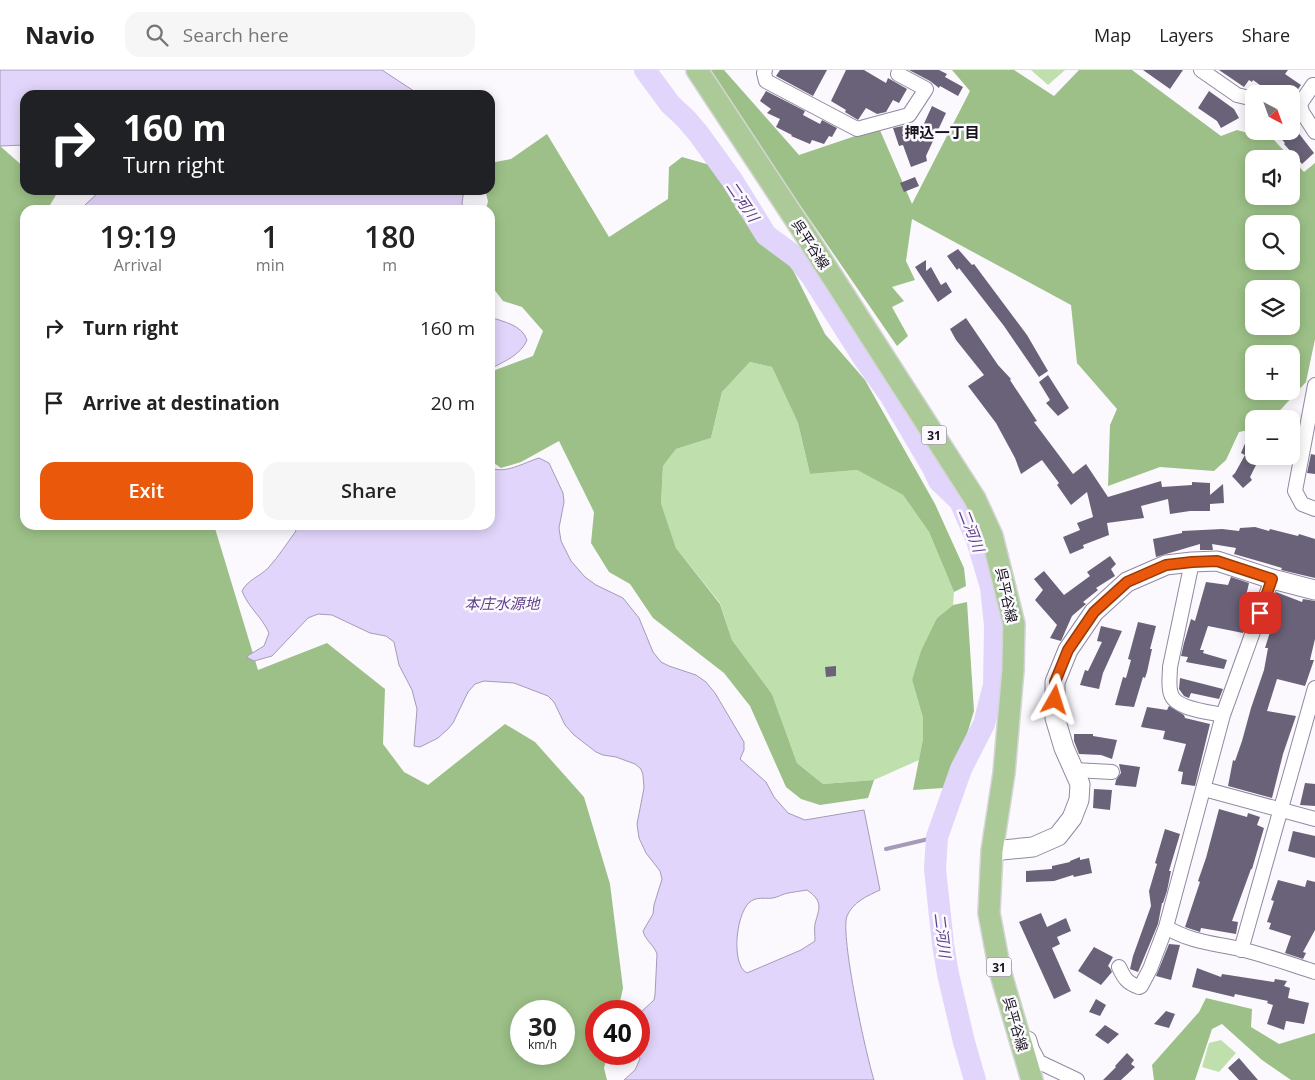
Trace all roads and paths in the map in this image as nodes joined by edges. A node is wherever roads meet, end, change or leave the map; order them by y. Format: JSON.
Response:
{"nodes":[{"id":1,"x":697,"y":70,"type":"edge"},
{"id":2,"x":765,"y":70,"type":"edge"},
{"id":3,"x":1201,"y":70,"type":"edge"},
{"id":4,"x":897,"y":71,"type":"edge"},
{"id":5,"x":1315,"y":85,"type":"edge"},
{"id":6,"x":1245,"y":96,"type":"edge"},
{"id":7,"x":1300,"y":99,"type":"edge"},
{"id":8,"x":1300,"y":110,"type":"edge"},
{"id":9,"x":1315,"y":132,"type":"edge"},
{"id":10,"x":1315,"y":385,"type":"edge"},
{"id":11,"x":1315,"y":509,"type":"edge"},
{"id":12,"x":1192,"y":562,"type":"junction"},
{"id":13,"x":1272,"y":579,"type":"junction"},
{"id":14,"x":1315,"y":590,"type":"edge"},
{"id":15,"x":1315,"y":688,"type":"edge"},
{"id":16,"x":1223,"y":715,"type":"junction"},
{"id":17,"x":1074,"y":770,"type":"junction"},
{"id":18,"x":1112,"y":772,"type":"dead end"},
{"id":19,"x":1204,"y":789,"type":"junction"},
{"id":20,"x":1280,"y":810,"type":"junction"},
{"id":21,"x":1315,"y":819,"type":"edge"},
{"id":22,"x":992,"y":851,"type":"junction"},
{"id":23,"x":1166,"y":927,"type":"junction"},
{"id":24,"x":1242,"y":950,"type":"junction"},
{"id":25,"x":1118,"y":967,"type":"dead end"},
{"id":26,"x":1315,"y":972,"type":"edge"},
{"id":27,"x":1014,"y":1020,"type":"junction"},
{"id":28,"x":1032,"y":1080,"type":"edge"},
{"id":29,"x":1077,"y":1080,"type":"edge"}],
"edges":[{"from":1,"to":22,"type":"main road","name":"呉平谷線","number":"31"},
{"from":2,"to":4,"type":"street"},
{"from":3,"to":6,"type":"street"},
{"from":5,"to":7,"type":"street"},
{"from":8,"to":9,"type":"street"},
{"from":10,"to":11,"type":"street"},
{"from":12,"to":13,"type":"street"},
{"from":12,"to":16,"type":"street"},
{"from":12,"to":17,"type":"street"},
{"from":13,"to":14,"type":"street"},
{"from":13,"to":16,"type":"street"},
{"from":15,"to":20,"type":"street"},
{"from":16,"to":19,"type":"street"},
{"from":17,"to":18,"type":"street"},
{"from":17,"to":22,"type":"street"},
{"from":19,"to":20,"type":"street"},
{"from":19,"to":23,"type":"street"},
{"from":20,"to":21,"type":"street"},
{"from":20,"to":24,"type":"street"},
{"from":22,"to":27,"type":"main road","name":"呉平谷線","number":"31"},
{"from":23,"to":24,"type":"street"},
{"from":23,"to":25,"type":"street"},
{"from":24,"to":26,"type":"street"},
{"from":27,"to":28,"type":"main road","name":"呉平谷線","number":"31"},
{"from":27,"to":29,"type":"street"}]}
